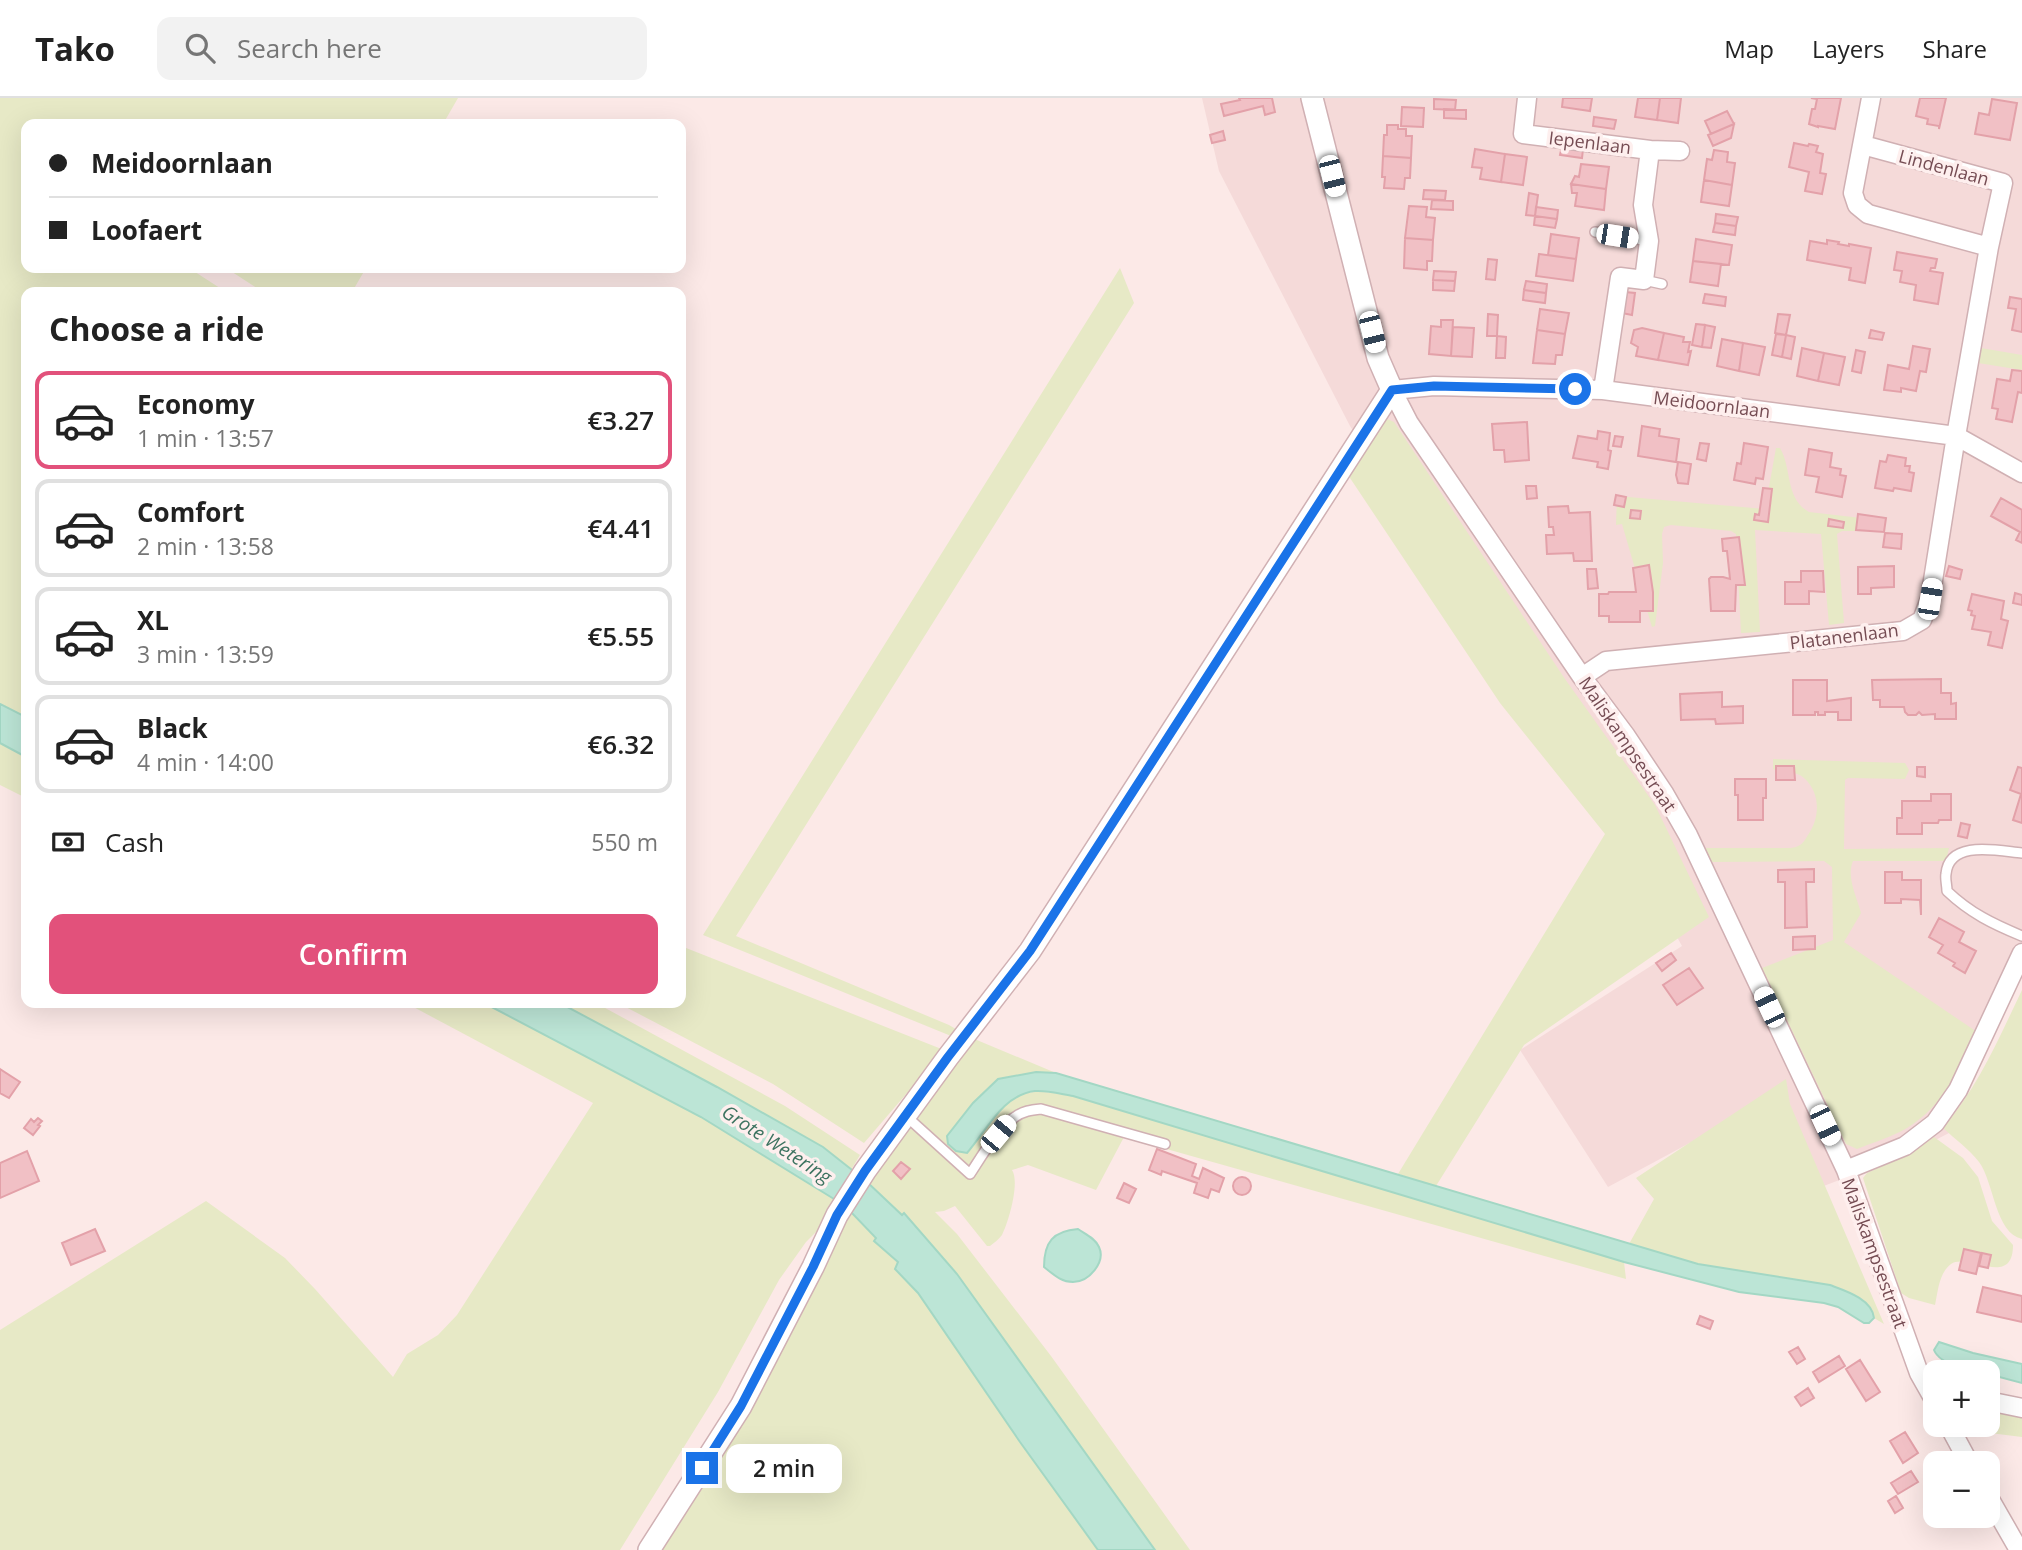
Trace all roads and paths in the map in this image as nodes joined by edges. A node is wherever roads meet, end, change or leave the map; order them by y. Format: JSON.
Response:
{"nodes":[{"id":1,"x":1312,"y":98,"type":"edge"},
{"id":2,"x":1527,"y":98,"type":"edge"},
{"id":3,"x":1871,"y":98,"type":"edge"},
{"id":4,"x":1863,"y":145,"type":"junction"},
{"id":5,"x":1650,"y":150,"type":"junction"},
{"id":6,"x":1681,"y":151,"type":"dead end"},
{"id":7,"x":1595,"y":232,"type":"dead end"},
{"id":8,"x":1649,"y":241,"type":"junction"},
{"id":9,"x":1989,"y":247,"type":"junction"},
{"id":10,"x":1644,"y":280,"type":"junction"},
{"id":11,"x":1662,"y":285,"type":"dead end"},
{"id":12,"x":1392,"y":390,"type":"junction"},
{"id":13,"x":1603,"y":390,"type":"junction"},
{"id":14,"x":1956,"y":436,"type":"junction"},
{"id":15,"x":2022,"y":473,"type":"edge"},
{"id":16,"x":1582,"y":677,"type":"junction"},
{"id":17,"x":2022,"y":853,"type":"edge"},
{"id":18,"x":2022,"y":936,"type":"edge"},
{"id":19,"x":2022,"y":953,"type":"edge"},
{"id":20,"x":904,"y":1115,"type":"junction"},
{"id":21,"x":1165,"y":1144,"type":"dead end"},
{"id":22,"x":1846,"y":1170,"type":"junction"},
{"id":23,"x":1923,"y":1380,"type":"edge"},
{"id":24,"x":2000,"y":1403,"type":"edge"},
{"id":25,"x":2022,"y":1408,"type":"edge"},
{"id":26,"x":2000,"y":1517,"type":"edge"},
{"id":27,"x":649,"y":1550,"type":"edge"},
{"id":28,"x":2019,"y":1550,"type":"edge"}],
"edges":[{"from":1,"to":12,"type":"street","name":"Maliskampsestraat"},
{"from":2,"to":5,"type":"street","name":"Iepenlaan"},
{"from":3,"to":4,"type":"street"},
{"from":4,"to":9,"type":"street"},
{"from":4,"to":9,"type":"street","name":"Lindenlaan"},
{"from":5,"to":6,"type":"street","name":"Iepenlaan"},
{"from":5,"to":8,"type":"street","name":"Iepenlaan"},
{"from":7,"to":8,"type":"lane"},
{"from":8,"to":10,"type":"street","name":"Iepenlaan"},
{"from":9,"to":14,"type":"street","name":"Lindenlaan"},
{"from":10,"to":11,"type":"lane"},
{"from":10,"to":13,"type":"street"},
{"from":12,"to":13,"type":"street","name":"Meidoornlaan"},
{"from":12,"to":16,"type":"street","name":"Maliskampsestraat"},
{"from":12,"to":20,"type":"street"},
{"from":13,"to":14,"type":"street","name":"Meidoornlaan"},
{"from":14,"to":15,"type":"street","name":"Meidoornlaan"},
{"from":14,"to":16,"type":"street","name":"Platanenlaan"},
{"from":16,"to":22,"type":"street","name":"Maliskampsestraat"},
{"from":17,"to":18,"type":"lane"},
{"from":19,"to":22,"type":"street"},
{"from":20,"to":21,"type":"lane"},
{"from":20,"to":27,"type":"street"},
{"from":22,"to":23,"type":"street","name":"Maliskampsestraat"},
{"from":24,"to":25,"type":"street"},
{"from":26,"to":28,"type":"street"}]}
